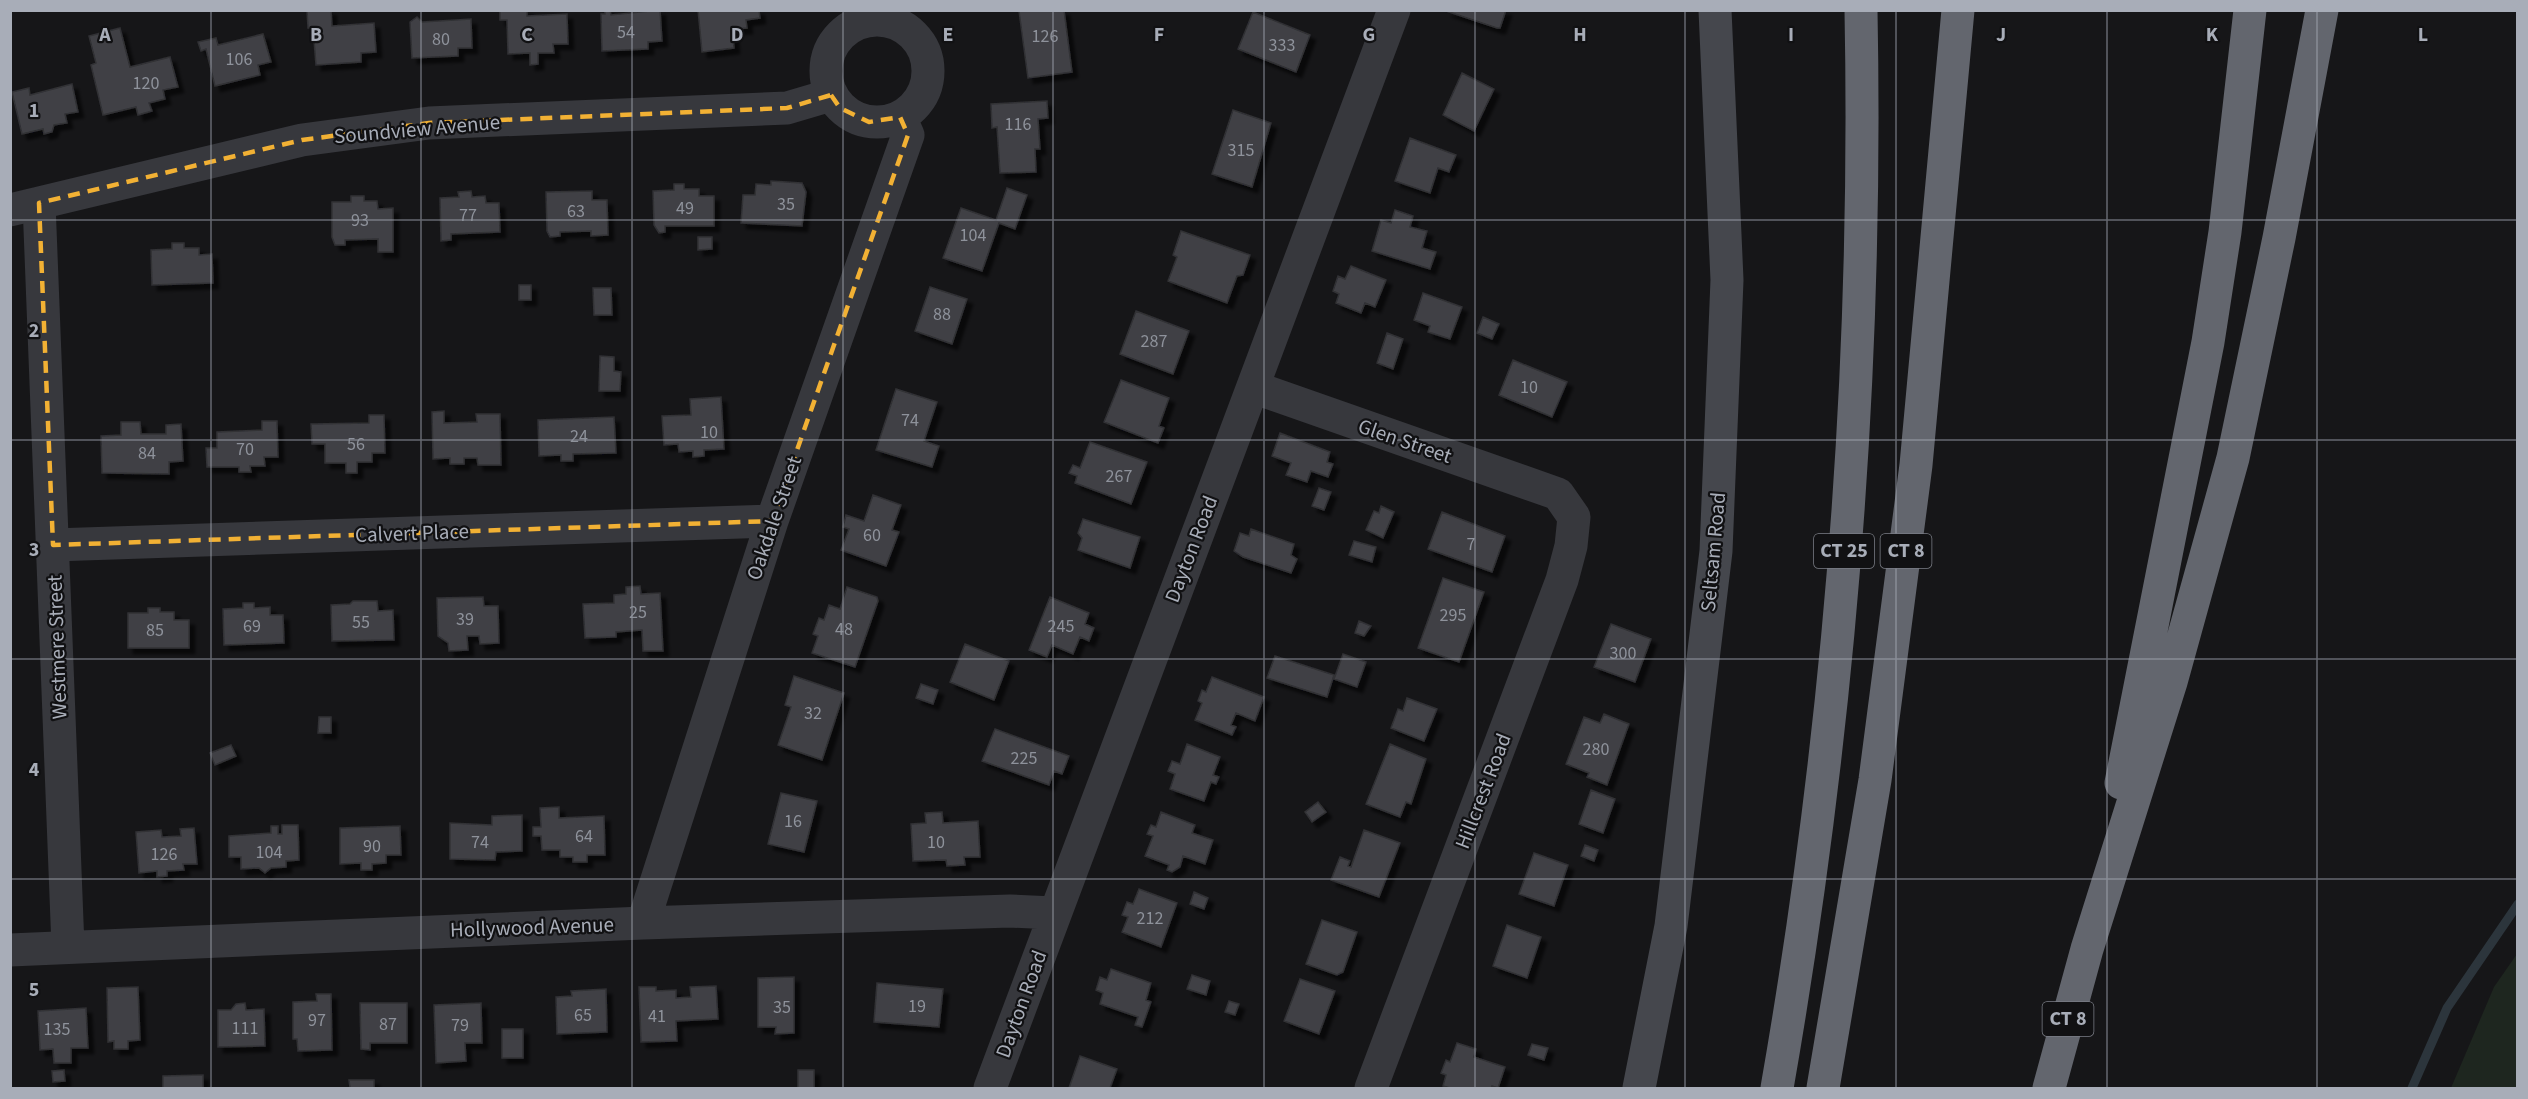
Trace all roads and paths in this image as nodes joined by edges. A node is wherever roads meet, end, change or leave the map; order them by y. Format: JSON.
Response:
{"nodes":[{"id":1,"x":1394,"y":10,"type":"edge"},
{"id":2,"x":1715,"y":10,"type":"edge"},
{"id":3,"x":1860,"y":10,"type":"edge"},
{"id":4,"x":1958,"y":10,"type":"edge"},
{"id":5,"x":2250,"y":10,"type":"edge"},
{"id":6,"x":2322,"y":10,"type":"edge"},
{"id":7,"x":831,"y":95,"type":"junction"},
{"id":8,"x":900,"y":117,"type":"junction"},
{"id":9,"x":25,"y":206,"type":"edge"},
{"id":10,"x":1253,"y":387,"type":"junction"},
{"id":11,"x":1558,"y":494,"type":"joint"},
{"id":12,"x":772,"y":521,"type":"junction"},
{"id":13,"x":53,"y":545,"type":"junction"},
{"id":14,"x":1054,"y":913,"type":"junction"},
{"id":15,"x":643,"y":923,"type":"junction"},
{"id":16,"x":68,"y":947,"type":"junction"},
{"id":17,"x":2087,"y":949,"type":"junction"},
{"id":18,"x":10,"y":950,"type":"edge"},
{"id":19,"x":990,"y":1089,"type":"edge"},
{"id":20,"x":1371,"y":1089,"type":"edge"},
{"id":21,"x":1639,"y":1089,"type":"edge"},
{"id":22,"x":1777,"y":1089,"type":"edge"},
{"id":23,"x":1823,"y":1089,"type":"edge"},
{"id":24,"x":2049,"y":1089,"type":"edge"}],
"edges":[{"from":1,"to":10,"type":"street","name":"Dayton Road"},
{"from":2,"to":21,"type":"main road","name":"Seltsam Road"},
{"from":3,"to":22,"type":"highway","number":"CT 25"},
{"from":4,"to":23,"type":"highway","number":"CT 8"},
{"from":5,"to":17,"type":"highway"},
{"from":6,"to":17,"type":"highway","number":"CT 8"},
{"from":7,"to":8,"type":"street"},
{"from":7,"to":8,"type":"street"},
{"from":7,"to":9,"type":"street","name":"Soundview Avenue"},
{"from":8,"to":12,"type":"street","name":"Oakdale Street"},
{"from":9,"to":13,"type":"street","name":"Westmere Street"},
{"from":10,"to":11,"type":"street","name":"Glen Street"},
{"from":10,"to":14,"type":"street","name":"Dayton Road"},
{"from":11,"to":20,"type":"street","name":"Hillcrest Road"},
{"from":12,"to":13,"type":"street","name":"Calvert Place"},
{"from":12,"to":15,"type":"street","name":"Oakdale Street"},
{"from":13,"to":16,"type":"street","name":"Westmere Street"},
{"from":14,"to":15,"type":"street","name":"Hollywood Avenue"},
{"from":14,"to":19,"type":"street","name":"Dayton Road"},
{"from":15,"to":16,"type":"street","name":"Hollywood Avenue"},
{"from":16,"to":18,"type":"street","name":"Hollywood Avenue"},
{"from":17,"to":24,"type":"highway","number":"CT 8"}]}
